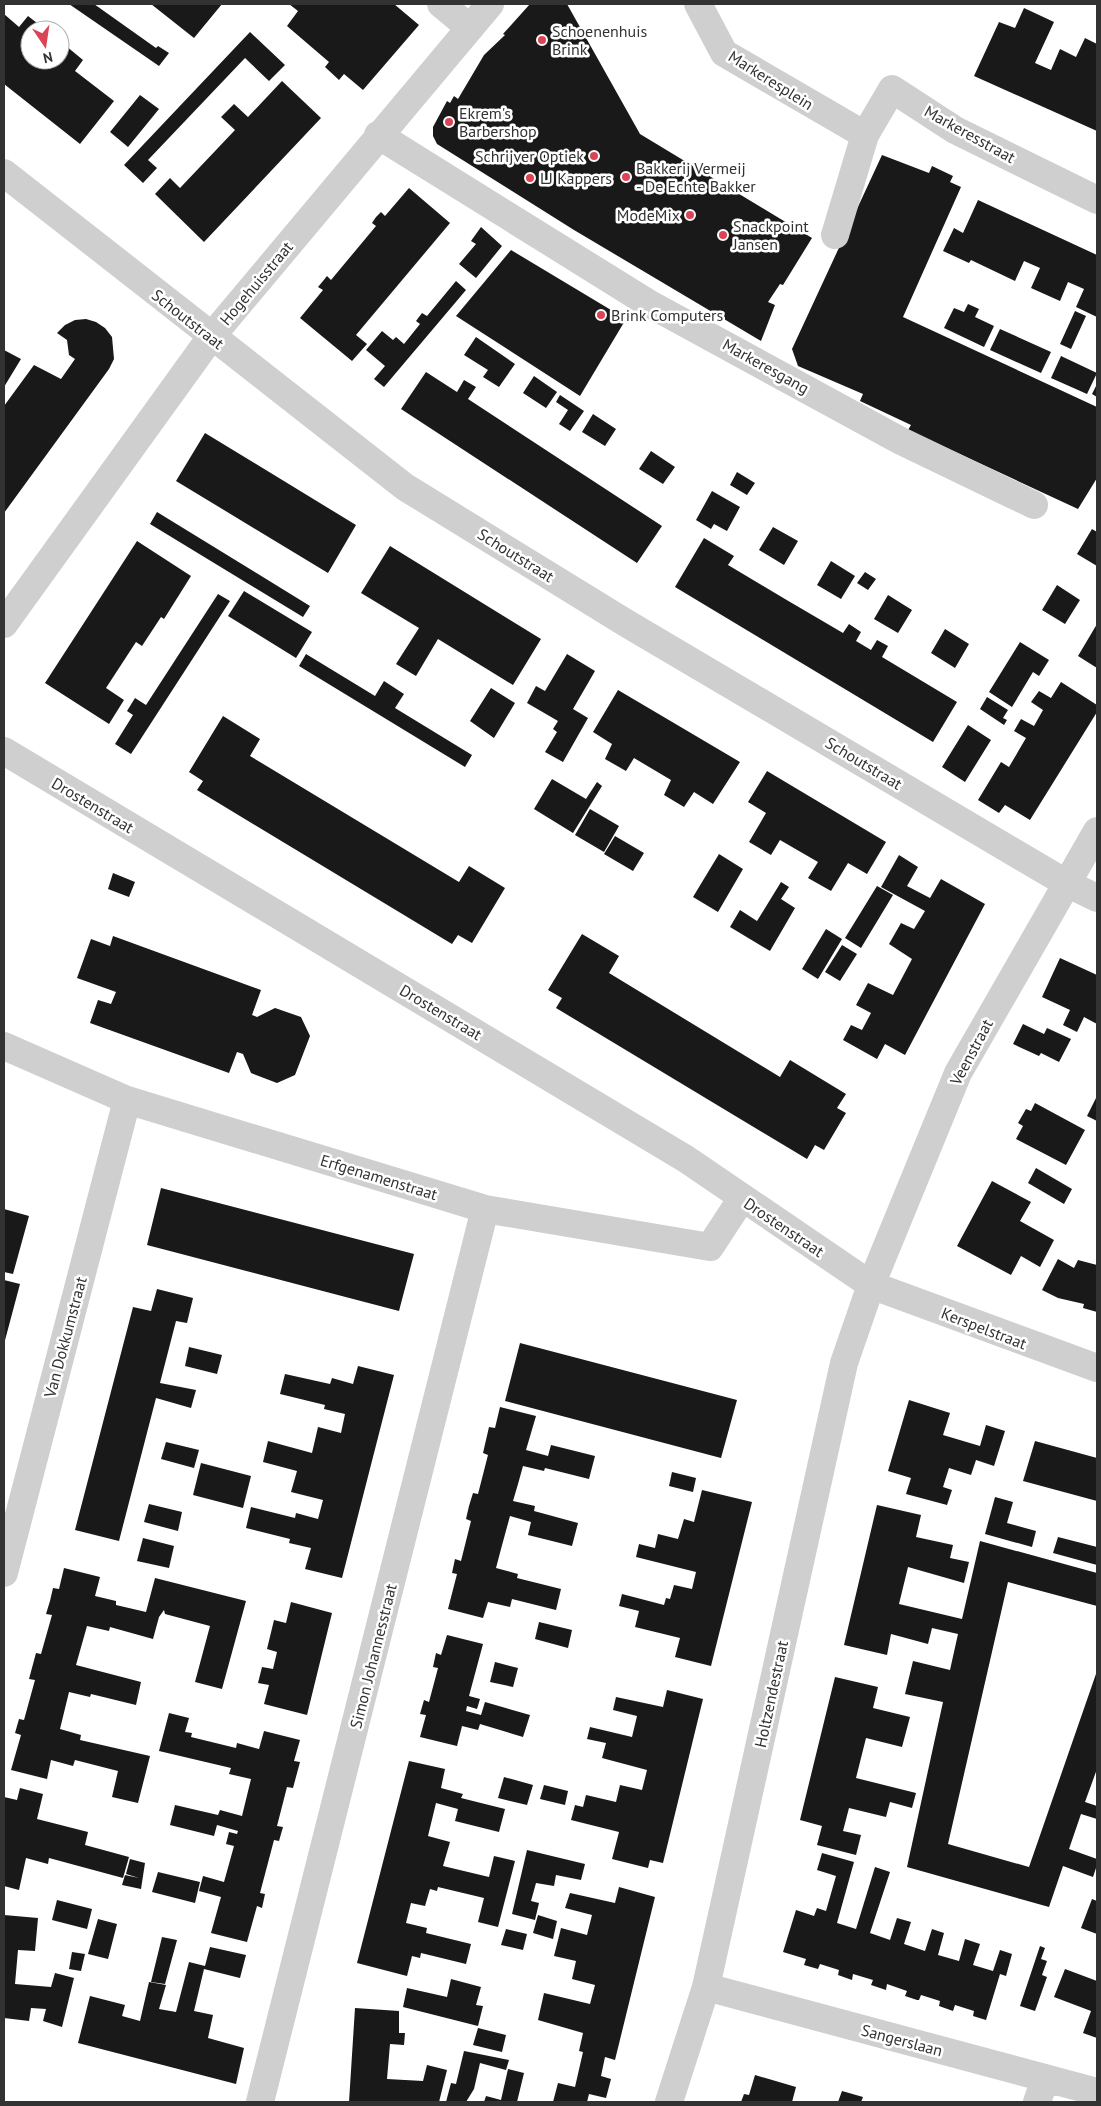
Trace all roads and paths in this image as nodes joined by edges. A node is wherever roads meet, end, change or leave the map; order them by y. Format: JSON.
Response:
{"nodes":[{"id":1,"x":441,"y":4,"type":"edge"},
{"id":2,"x":490,"y":4,"type":"edge"},
{"id":3,"x":698,"y":4,"type":"edge"},
{"id":4,"x":470,"y":28,"type":"junction"},
{"id":5,"x":378,"y":135,"type":"junction"},
{"id":6,"x":865,"y":135,"type":"junction"},
{"id":7,"x":4,"y":173,"type":"edge"},
{"id":8,"x":1097,"y":200,"type":"edge"},
{"id":9,"x":835,"y":235,"type":"dead end"},
{"id":10,"x":211,"y":337,"type":"junction"},
{"id":11,"x":1034,"y":505,"type":"dead end"},
{"id":12,"x":4,"y":624,"type":"edge"},
{"id":13,"x":4,"y":751,"type":"edge"},
{"id":14,"x":1097,"y":831,"type":"edge"},
{"id":15,"x":1066,"y":883,"type":"junction"},
{"id":16,"x":1097,"y":898,"type":"edge"},
{"id":17,"x":4,"y":1046,"type":"edge"},
{"id":18,"x":127,"y":1100,"type":"junction"},
{"id":19,"x":742,"y":1198,"type":"junction"},
{"id":20,"x":485,"y":1209,"type":"junction"},
{"id":21,"x":870,"y":1285,"type":"junction"},
{"id":22,"x":1097,"y":1368,"type":"edge"},
{"id":23,"x":4,"y":1573,"type":"edge"},
{"id":24,"x":706,"y":1987,"type":"junction"},
{"id":25,"x":1041,"y":2091,"type":"edge"},
{"id":26,"x":1097,"y":2092,"type":"edge"},
{"id":27,"x":260,"y":2102,"type":"edge"},
{"id":28,"x":669,"y":2102,"type":"edge"}],
"edges":[{"from":1,"to":4,"type":"street"},
{"from":2,"to":4,"type":"street","name":"Hogehuisstraat"},
{"from":3,"to":6,"type":"street","name":"Markeresplein"},
{"from":4,"to":5,"type":"street","name":"Hogehuisstraat"},
{"from":5,"to":10,"type":"street","name":"Hogehuisstraat"},
{"from":5,"to":11,"type":"street","name":"Markeresgang"},
{"from":6,"to":8,"type":"street","name":"Markeresstraat"},
{"from":6,"to":9,"type":"street"},
{"from":7,"to":10,"type":"street","name":"Schoutstraat"},
{"from":10,"to":12,"type":"street","name":"Hogehuisstraat"},
{"from":10,"to":15,"type":"street","name":"Schoutstraat"},
{"from":13,"to":19,"type":"street","name":"Drostenstraat"},
{"from":14,"to":15,"type":"street","name":"Veenstraat"},
{"from":15,"to":16,"type":"street","name":"Schoutstraat"},
{"from":15,"to":21,"type":"street","name":"Veenstraat"},
{"from":17,"to":18,"type":"street","name":"Erfgenamenstraat"},
{"from":18,"to":20,"type":"street","name":"Erfgenamenstraat"},
{"from":18,"to":23,"type":"street","name":"Van Dokkumstraat"},
{"from":19,"to":20,"type":"street","name":"Erfgenamenstraat"},
{"from":19,"to":21,"type":"street","name":"Drostenstraat"},
{"from":20,"to":27,"type":"street","name":"Simon Johannesstraat"},
{"from":21,"to":22,"type":"street","name":"Kerspelstraat"},
{"from":21,"to":24,"type":"street","name":"Holtzendestraat"},
{"from":24,"to":25,"type":"street","name":"Sangerslaan"},
{"from":24,"to":28,"type":"street","name":"Holtzendestraat"},
{"from":25,"to":26,"type":"street","name":"Sangerslaan"}]}
